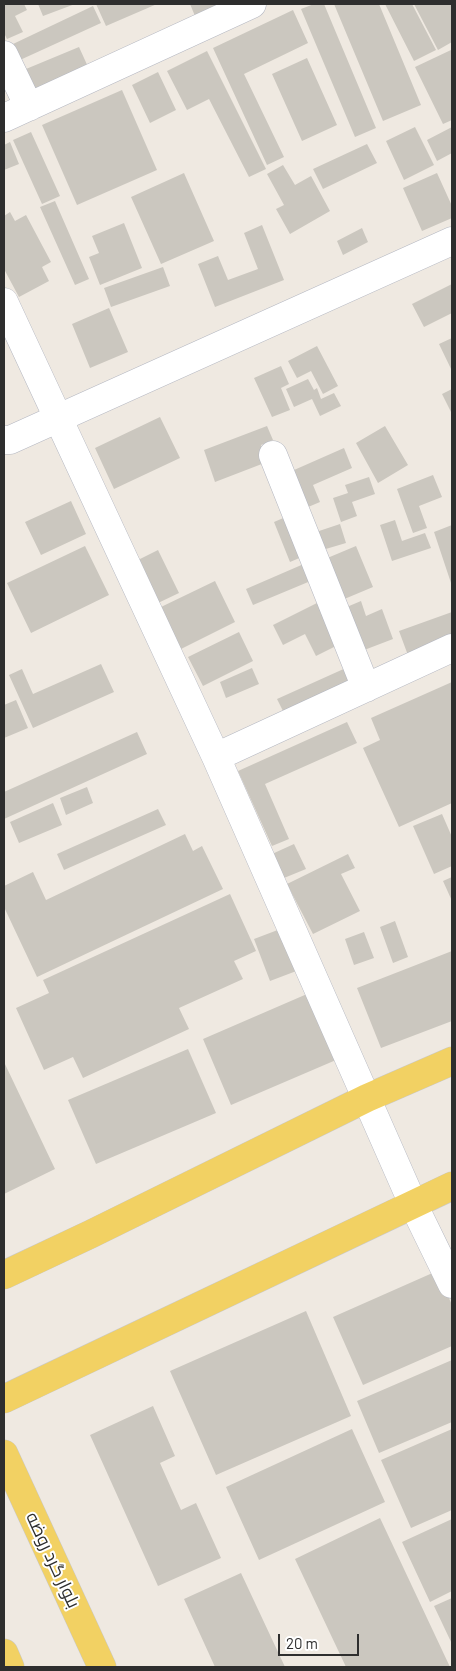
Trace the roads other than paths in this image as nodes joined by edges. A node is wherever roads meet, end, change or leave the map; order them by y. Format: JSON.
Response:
{"nodes":[{"id":1,"x":252,"y":4,"type":"edge"},
{"id":2,"x":4,"y":54,"type":"edge"},
{"id":3,"x":29,"y":107,"type":"junction"},
{"id":4,"x":4,"y":118,"type":"edge"},
{"id":5,"x":452,"y":241,"type":"edge"},
{"id":6,"x":4,"y":302,"type":"edge"},
{"id":7,"x":58,"y":418,"type":"junction"},
{"id":8,"x":6,"y":443,"type":"edge"},
{"id":9,"x":273,"y":455,"type":"dead end"},
{"id":10,"x":452,"y":648,"type":"edge"},
{"id":11,"x":366,"y":688,"type":"junction"},
{"id":12,"x":216,"y":757,"type":"junction"},
{"id":13,"x":452,"y":1062,"type":"edge"},
{"id":14,"x":367,"y":1098,"type":"junction"},
{"id":15,"x":452,"y":1186,"type":"edge"},
{"id":16,"x":413,"y":1204,"type":"junction"},
{"id":17,"x":4,"y":1275,"type":"edge"},
{"id":18,"x":452,"y":1284,"type":"edge"},
{"id":19,"x":4,"y":1399,"type":"edge"},
{"id":20,"x":4,"y":1454,"type":"edge"},
{"id":21,"x":4,"y":1653,"type":"edge"},
{"id":22,"x":10,"y":1667,"type":"edge"},
{"id":23,"x":102,"y":1667,"type":"edge"}],
"edges":[{"from":1,"to":3,"type":"street"},
{"from":2,"to":3,"type":"street"},
{"from":3,"to":4,"type":"street"},
{"from":5,"to":7,"type":"street"},
{"from":6,"to":7,"type":"street"},
{"from":7,"to":8,"type":"street"},
{"from":7,"to":12,"type":"street"},
{"from":9,"to":11,"type":"street"},
{"from":10,"to":11,"type":"street"},
{"from":11,"to":12,"type":"street"},
{"from":12,"to":14,"type":"street"},
{"from":13,"to":14,"type":"main road"},
{"from":14,"to":16,"type":"street"},
{"from":14,"to":17,"type":"main road"},
{"from":15,"to":16,"type":"main road"},
{"from":16,"to":18,"type":"street"},
{"from":16,"to":19,"type":"main road"},
{"from":20,"to":23,"type":"main road","name":"بلوار گرد روضه"},
{"from":21,"to":22,"type":"main road"}]}
